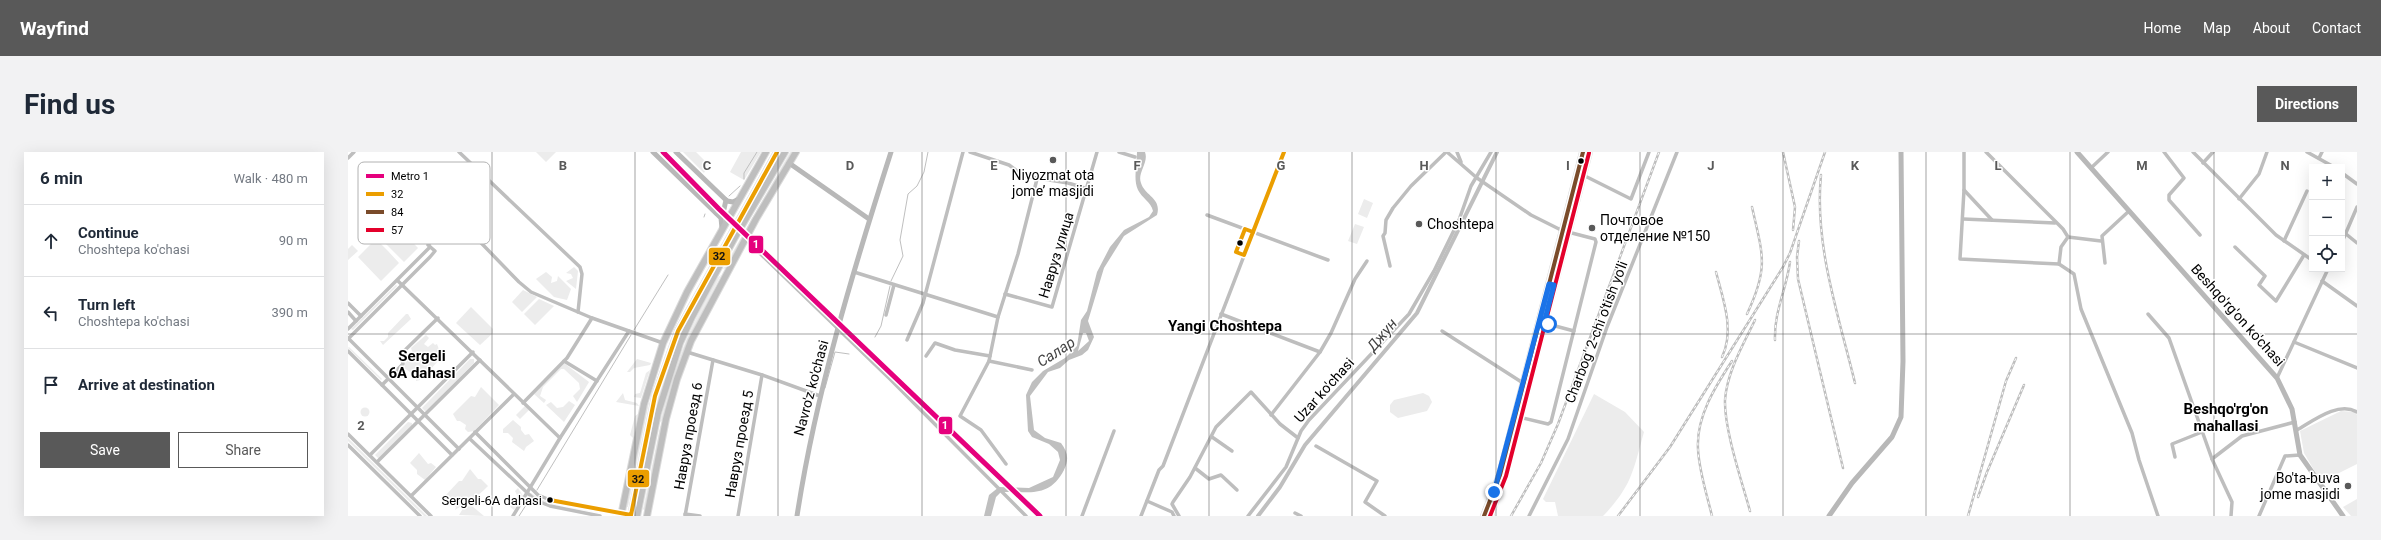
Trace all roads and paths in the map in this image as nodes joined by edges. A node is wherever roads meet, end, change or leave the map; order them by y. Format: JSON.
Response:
{"nodes":[{"id":1,"x":354,"y":152,"type":"edge"},
{"id":2,"x":459,"y":152,"type":"edge"},
{"id":3,"x":654,"y":152,"type":"edge"},
{"id":4,"x":676,"y":152,"type":"edge"},
{"id":5,"x":766,"y":152,"type":"edge"},
{"id":6,"x":785,"y":152,"type":"edge"},
{"id":7,"x":796,"y":152,"type":"edge"},
{"id":8,"x":891,"y":152,"type":"edge"},
{"id":9,"x":963,"y":152,"type":"edge"},
{"id":10,"x":970,"y":152,"type":"edge"},
{"id":11,"x":1097,"y":152,"type":"edge"},
{"id":12,"x":1119,"y":152,"type":"edge"},
{"id":13,"x":1284,"y":152,"type":"edge"},
{"id":14,"x":1446,"y":152,"type":"edge"},
{"id":15,"x":1457,"y":152,"type":"edge"},
{"id":16,"x":1491,"y":152,"type":"edge"},
{"id":17,"x":1583,"y":152,"type":"edge"},
{"id":18,"x":1589,"y":152,"type":"edge"},
{"id":19,"x":1649,"y":152,"type":"edge"},
{"id":20,"x":1677,"y":152,"type":"edge"},
{"id":21,"x":1901,"y":152,"type":"edge"},
{"id":22,"x":1964,"y":152,"type":"edge"},
{"id":23,"x":1986,"y":152,"type":"edge"},
{"id":24,"x":2077,"y":152,"type":"edge"},
{"id":25,"x":2108,"y":152,"type":"edge"},
{"id":26,"x":2164,"y":152,"type":"edge"},
{"id":27,"x":2193,"y":152,"type":"edge"},
{"id":28,"x":2213,"y":152,"type":"edge"},
{"id":29,"x":2267,"y":152,"type":"edge"},
{"id":30,"x":2306,"y":152,"type":"edge"},
{"id":31,"x":2322,"y":152,"type":"edge"},
{"id":32,"x":776,"y":153,"type":"edge"},
{"id":33,"x":348,"y":158,"type":"edge"},
{"id":34,"x":1135,"y":158,"type":"dead end"},
{"id":35,"x":2320,"y":158,"type":"junction"},
{"id":36,"x":469,"y":162,"type":"edge"},
{"id":37,"x":2203,"y":162,"type":"junction"},
{"id":38,"x":759,"y":163,"type":"junction"},
{"id":39,"x":789,"y":163,"type":"junction"},
{"id":40,"x":1462,"y":164,"type":"junction"},
{"id":41,"x":2329,"y":164,"type":"edge"},
{"id":42,"x":2091,"y":168,"type":"junction"},
{"id":43,"x":2345,"y":175,"type":"edge"},
{"id":44,"x":1583,"y":176,"type":"junction"},
{"id":45,"x":1478,"y":178,"type":"junction"},
{"id":46,"x":1037,"y":179,"type":"junction"},
{"id":47,"x":490,"y":182,"type":"edge"},
{"id":48,"x":2357,"y":184,"type":"edge"},
{"id":49,"x":1088,"y":189,"type":"junction"},
{"id":50,"x":1964,"y":190,"type":"junction"},
{"id":51,"x":2307,"y":191,"type":"dead end"},
{"id":52,"x":739,"y":199,"type":"junction"},
{"id":53,"x":2239,"y":199,"type":"junction"},
{"id":54,"x":726,"y":200,"type":"junction"},
{"id":55,"x":2357,"y":207,"type":"edge"},
{"id":56,"x":2129,"y":211,"type":"junction"},
{"id":57,"x":716,"y":213,"type":"junction"},
{"id":58,"x":1206,"y":215,"type":"dead end"},
{"id":59,"x":869,"y":219,"type":"junction"},
{"id":60,"x":1963,"y":219,"type":"junction"},
{"id":61,"x":1993,"y":220,"type":"junction"},
{"id":62,"x":2055,"y":222,"type":"junction"},
{"id":63,"x":721,"y":231,"type":"junction"},
{"id":64,"x":1253,"y":232,"type":"junction"},
{"id":65,"x":1565,"y":232,"type":"junction"},
{"id":66,"x":2346,"y":234,"type":"joint"},
{"id":67,"x":2200,"y":235,"type":"dead end"},
{"id":68,"x":2068,"y":237,"type":"junction"},
{"id":69,"x":745,"y":239,"type":"junction"},
{"id":70,"x":2102,"y":241,"type":"junction"},
{"id":71,"x":2284,"y":241,"type":"junction"},
{"id":72,"x":2357,"y":242,"type":"edge"},
{"id":73,"x":429,"y":244,"type":"edge"},
{"id":74,"x":483,"y":244,"type":"edge"},
{"id":75,"x":430,"y":247,"type":"junction"},
{"id":76,"x":2235,"y":247,"type":"dead end"},
{"id":77,"x":2304,"y":255,"type":"junction"},
{"id":78,"x":2309,"y":258,"type":"edge"},
{"id":79,"x":1328,"y":260,"type":"dead end"},
{"id":80,"x":1367,"y":261,"type":"dead end"},
{"id":81,"x":2105,"y":263,"type":"dead end"},
{"id":82,"x":2059,"y":264,"type":"junction"},
{"id":83,"x":1390,"y":266,"type":"dead end"},
{"id":84,"x":729,"y":269,"type":"junction"},
{"id":85,"x":854,"y":272,"type":"junction"},
{"id":86,"x":2326,"y":272,"type":"edge"},
{"id":87,"x":714,"y":276,"type":"junction"},
{"id":88,"x":398,"y":281,"type":"junction"},
{"id":89,"x":2322,"y":281,"type":"junction"},
{"id":90,"x":894,"y":284,"type":"junction"},
{"id":91,"x":404,"y":285,"type":"junction"},
{"id":92,"x":1552,"y":285,"type":"junction"},
{"id":93,"x":924,"y":294,"type":"junction"},
{"id":94,"x":1005,"y":294,"type":"junction"},
{"id":95,"x":696,"y":295,"type":"junction"},
{"id":96,"x":702,"y":298,"type":"junction"},
{"id":97,"x":348,"y":303,"type":"edge"},
{"id":98,"x":2357,"y":306,"type":"edge"},
{"id":99,"x":348,"y":312,"type":"edge"},
{"id":100,"x":578,"y":312,"type":"junction"},
{"id":101,"x":1221,"y":314,"type":"junction"},
{"id":102,"x":2148,"y":314,"type":"dead end"},
{"id":103,"x":886,"y":315,"type":"dead end"},
{"id":104,"x":361,"y":316,"type":"junction"},
{"id":105,"x":998,"y":317,"type":"junction"},
{"id":106,"x":438,"y":318,"type":"junction"},
{"id":107,"x":592,"y":318,"type":"junction"},
{"id":108,"x":356,"y":321,"type":"junction"},
{"id":109,"x":1544,"y":323,"type":"junction"},
{"id":110,"x":348,"y":329,"type":"edge"},
{"id":111,"x":839,"y":329,"type":"junction"},
{"id":112,"x":629,"y":331,"type":"junction"},
{"id":113,"x":678,"y":331,"type":"junction"},
{"id":114,"x":1442,"y":331,"type":"dead end"},
{"id":115,"x":1574,"y":331,"type":"junction"},
{"id":116,"x":348,"y":338,"type":"edge"},
{"id":117,"x":907,"y":340,"type":"dead end"},
{"id":118,"x":664,"y":341,"type":"junction"},
{"id":119,"x":2294,"y":342,"type":"junction"},
{"id":120,"x":348,"y":351,"type":"edge"},
{"id":121,"x":473,"y":352,"type":"junction"},
{"id":122,"x":687,"y":352,"type":"junction"},
{"id":123,"x":1320,"y":352,"type":"junction"},
{"id":124,"x":926,"y":356,"type":"dead end"},
{"id":125,"x":990,"y":356,"type":"junction"},
{"id":126,"x":480,"y":360,"type":"junction"},
{"id":127,"x":713,"y":360,"type":"junction"},
{"id":128,"x":564,"y":361,"type":"junction"},
{"id":129,"x":989,"y":362,"type":"junction"},
{"id":130,"x":2357,"y":368,"type":"edge"},
{"id":131,"x":1032,"y":370,"type":"dead end"},
{"id":132,"x":762,"y":375,"type":"junction"},
{"id":133,"x":388,"y":378,"type":"junction"},
{"id":134,"x":2277,"y":378,"type":"junction"},
{"id":135,"x":597,"y":381,"type":"junction"},
{"id":136,"x":1523,"y":383,"type":"junction"},
{"id":137,"x":382,"y":385,"type":"junction"},
{"id":138,"x":646,"y":393,"type":"junction"},
{"id":139,"x":514,"y":394,"type":"junction"},
{"id":140,"x":820,"y":396,"type":"junction"},
{"id":141,"x":523,"y":403,"type":"junction"},
{"id":142,"x":418,"y":408,"type":"junction"},
{"id":143,"x":652,"y":409,"type":"junction"},
{"id":144,"x":2357,"y":412,"type":"edge"},
{"id":145,"x":411,"y":414,"type":"junction"},
{"id":146,"x":1271,"y":414,"type":"junction"},
{"id":147,"x":425,"y":415,"type":"junction"},
{"id":148,"x":1519,"y":417,"type":"junction"},
{"id":149,"x":666,"y":420,"type":"junction"},
{"id":150,"x":418,"y":421,"type":"junction"},
{"id":151,"x":2295,"y":422,"type":"junction"},
{"id":152,"x":654,"y":428,"type":"junction"},
{"id":153,"x":2297,"y":430,"type":"junction"},
{"id":154,"x":1114,"y":431,"type":"dead end"},
{"id":155,"x":475,"y":432,"type":"junction"},
{"id":156,"x":2202,"y":432,"type":"junction"},
{"id":157,"x":348,"y":434,"type":"edge"},
{"id":158,"x":1212,"y":437,"type":"junction"},
{"id":159,"x":560,"y":438,"type":"junction"},
{"id":160,"x":1298,"y":438,"type":"junction"},
{"id":161,"x":470,"y":439,"type":"junction"},
{"id":162,"x":348,"y":445,"type":"edge"},
{"id":163,"x":1316,"y":446,"type":"dead end"},
{"id":164,"x":459,"y":449,"type":"junction"},
{"id":165,"x":1232,"y":451,"type":"dead end"},
{"id":166,"x":370,"y":455,"type":"junction"},
{"id":167,"x":452,"y":455,"type":"junction"},
{"id":168,"x":2300,"y":455,"type":"junction"},
{"id":169,"x":2176,"y":457,"type":"dead end"},
{"id":170,"x":2212,"y":459,"type":"junction"},
{"id":171,"x":377,"y":462,"type":"junction"},
{"id":172,"x":506,"y":464,"type":"junction"},
{"id":173,"x":1006,"y":464,"type":"dead end"},
{"id":174,"x":1195,"y":468,"type":"junction"},
{"id":175,"x":502,"y":469,"type":"junction"},
{"id":176,"x":530,"y":489,"type":"junction"},
{"id":177,"x":1237,"y":490,"type":"dead end"},
{"id":178,"x":527,"y":494,"type":"junction"},
{"id":179,"x":411,"y":496,"type":"junction"},
{"id":180,"x":1493,"y":500,"type":"junction"},
{"id":181,"x":1147,"y":501,"type":"junction"},
{"id":182,"x":640,"y":504,"type":"junction"},
{"id":183,"x":1295,"y":513,"type":"dead end"},
{"id":184,"x":621,"y":515,"type":"edge"},
{"id":185,"x":685,"y":515,"type":"edge"},
{"id":186,"x":420,"y":516,"type":"edge"},
{"id":187,"x":431,"y":516,"type":"edge"},
{"id":188,"x":513,"y":516,"type":"edge"},
{"id":189,"x":600,"y":516,"type":"edge"},
{"id":190,"x":634,"y":516,"type":"edge"},
{"id":191,"x":646,"y":516,"type":"edge"},
{"id":192,"x":700,"y":516,"type":"edge"},
{"id":193,"x":738,"y":516,"type":"edge"},
{"id":194,"x":797,"y":516,"type":"edge"},
{"id":195,"x":1026,"y":516,"type":"edge"},
{"id":196,"x":1082,"y":516,"type":"edge"},
{"id":197,"x":1141,"y":516,"type":"edge"},
{"id":198,"x":1174,"y":516,"type":"edge"},
{"id":199,"x":1179,"y":516,"type":"edge"},
{"id":200,"x":1248,"y":516,"type":"edge"},
{"id":201,"x":1301,"y":516,"type":"edge"},
{"id":202,"x":1385,"y":516,"type":"edge"},
{"id":203,"x":1484,"y":516,"type":"edge"},
{"id":204,"x":1490,"y":516,"type":"edge"},
{"id":205,"x":1529,"y":516,"type":"edge"},
{"id":206,"x":1829,"y":516,"type":"edge"},
{"id":207,"x":2158,"y":516,"type":"edge"},
{"id":208,"x":2231,"y":516,"type":"edge"},
{"id":209,"x":2259,"y":516,"type":"edge"},
{"id":210,"x":2343,"y":516,"type":"edge"}],
"edges":[{"from":1,"to":33,"type":"street"},
{"from":2,"to":36,"type":"street"},
{"from":3,"to":57,"type":"street"},
{"from":4,"to":54,"type":"street"},
{"from":5,"to":38,"type":"highway"},
{"from":6,"to":87,"type":"highway"},
{"from":7,"to":39,"type":"highway"},
{"from":8,"to":59,"type":"street","name":"Navro'z ko'chasi"},
{"from":9,"to":93,"type":"street"},
{"from":10,"to":46,"type":"street"},
{"from":11,"to":49,"type":"street","name":"Навруз улица"},
{"from":12,"to":34,"type":"street"},
{"from":13,"to":64,"type":"street"},
{"from":14,"to":40,"type":"street"},
{"from":14,"to":83,"type":"street"},
{"from":15,"to":40,"type":"street"},
{"from":16,"to":45,"type":"street","name":"Uzar ko'chasi"},
{"from":17,"to":65,"type":"main road"},
{"from":18,"to":44,"type":"main road"},
{"from":19,"to":44,"type":"street"},
{"from":20,"to":205,"type":"street","name":"Charbog' 2-chi o'tish yo'li"},
{"from":21,"to":206,"type":"street"},
{"from":22,"to":50,"type":"street"},
{"from":23,"to":62,"type":"street"},
{"from":24,"to":42,"type":"street","name":"Beshqo'rg'on ko'chasi"},
{"from":25,"to":42,"type":"street"},
{"from":26,"to":67,"type":"street"},
{"from":27,"to":37,"type":"street"},
{"from":28,"to":37,"type":"street"},
{"from":29,"to":53,"type":"street"},
{"from":30,"to":35,"type":"street"},
{"from":31,"to":35,"type":"street"},
{"from":32,"to":38,"type":"highway"},
{"from":32,"to":95,"type":"highway"},
{"from":35,"to":41,"type":"street"},
{"from":37,"to":53,"type":"street"},
{"from":38,"to":52,"type":"highway"},
{"from":39,"to":59,"type":"street"},
{"from":39,"to":69,"type":"highway"},
{"from":40,"to":45,"type":"street"},
{"from":42,"to":56,"type":"street","name":"Beshqo'rg'on ko'chasi"},
{"from":43,"to":48,"type":"street"},
{"from":44,"to":65,"type":"main road"},
{"from":45,"to":65,"type":"street"},
{"from":45,"to":160,"type":"street","name":"Uzar ko'chasi"},
{"from":46,"to":49,"type":"street"},
{"from":46,"to":94,"type":"street"},
{"from":47,"to":100,"type":"street"},
{"from":49,"to":94,"type":"street","name":"Навруз улица"},
{"from":50,"to":60,"type":"street"},
{"from":50,"to":61,"type":"street"},
{"from":51,"to":71,"type":"street"},
{"from":52,"to":54,"type":"street"},
{"from":52,"to":63,"type":"highway"},
{"from":53,"to":71,"type":"street"},
{"from":54,"to":57,"type":"street"},
{"from":55,"to":66,"type":"street"},
{"from":56,"to":70,"type":"street"},
{"from":56,"to":134,"type":"street","name":"Beshqo'rg'on ko'chasi"},
{"from":57,"to":63,"type":"street"},
{"from":58,"to":64,"type":"street"},
{"from":59,"to":85,"type":"street","name":"Navro'z ko'chasi"},
{"from":60,"to":61,"type":"street"},
{"from":60,"to":82,"type":"street"},
{"from":61,"to":62,"type":"street"},
{"from":62,"to":68,"type":"street"},
{"from":63,"to":118,"type":"highway"},
{"from":64,"to":79,"type":"street"},
{"from":64,"to":101,"type":"street"},
{"from":65,"to":92,"type":"main road"},
{"from":65,"to":115,"type":"street"},
{"from":66,"to":72,"type":"street"},
{"from":68,"to":70,"type":"street"},
{"from":68,"to":82,"type":"street"},
{"from":69,"to":84,"type":"highway"},
{"from":69,"to":111,"type":"street"},
{"from":70,"to":81,"type":"street"},
{"from":71,"to":77,"type":"street"},
{"from":73,"to":75,"type":"street"},
{"from":74,"to":100,"type":"street"},
{"from":75,"to":88,"type":"street"},
{"from":75,"to":91,"type":"street"},
{"from":76,"to":77,"type":"street"},
{"from":77,"to":78,"type":"street"},
{"from":80,"to":123,"type":"street"},
{"from":82,"to":207,"type":"street"},
{"from":84,"to":87,"type":"highway"},
{"from":84,"to":122,"type":"highway"},
{"from":85,"to":90,"type":"street"},
{"from":85,"to":111,"type":"street","name":"Navro'z ko'chasi"},
{"from":86,"to":89,"type":"street"},
{"from":87,"to":96,"type":"highway"},
{"from":88,"to":91,"type":"street"},
{"from":88,"to":104,"type":"street"},
{"from":89,"to":98,"type":"street"},
{"from":89,"to":119,"type":"street"},
{"from":90,"to":93,"type":"street"},
{"from":90,"to":103,"type":"street"},
{"from":91,"to":106,"type":"street"},
{"from":91,"to":116,"type":"street"},
{"from":92,"to":109,"type":"main road"},
{"from":92,"to":136,"type":"main road"},
{"from":93,"to":105,"type":"street"},
{"from":93,"to":117,"type":"street"},
{"from":94,"to":105,"type":"street"},
{"from":95,"to":96,"type":"highway"},
{"from":95,"to":113,"type":"highway"},
{"from":96,"to":152,"type":"highway"},
{"from":97,"to":104,"type":"street"},
{"from":99,"to":108,"type":"street"},
{"from":100,"to":107,"type":"street"},
{"from":101,"to":123,"type":"street"},
{"from":101,"to":181,"type":"street"},
{"from":102,"to":156,"type":"street"},
{"from":104,"to":108,"type":"street"},
{"from":105,"to":125,"type":"street"},
{"from":106,"to":121,"type":"street"},
{"from":106,"to":133,"type":"street"},
{"from":107,"to":112,"type":"street"},
{"from":107,"to":128,"type":"street"},
{"from":108,"to":110,"type":"street"},
{"from":109,"to":115,"type":"street"},
{"from":109,"to":148,"type":"main road"},
{"from":111,"to":140,"type":"street","name":"Navro'z ko'chasi"},
{"from":111,"to":195,"type":"street"},
{"from":112,"to":118,"type":"street"},
{"from":112,"to":135,"type":"street"},
{"from":113,"to":118,"type":"highway"},
{"from":113,"to":143,"type":"highway"},
{"from":114,"to":136,"type":"street"},
{"from":115,"to":148,"type":"street"},
{"from":116,"to":133,"type":"street"},
{"from":118,"to":138,"type":"highway"},
{"from":119,"to":130,"type":"street"},
{"from":119,"to":134,"type":"street"},
{"from":120,"to":137,"type":"street"},
{"from":121,"to":126,"type":"street"},
{"from":121,"to":142,"type":"street"},
{"from":122,"to":127,"type":"street"},
{"from":122,"to":149,"type":"highway"},
{"from":123,"to":146,"type":"street"},
{"from":124,"to":125,"type":"street"},
{"from":125,"to":129,"type":"street"},
{"from":126,"to":139,"type":"street"},
{"from":126,"to":147,"type":"street"},
{"from":127,"to":132,"type":"street"},
{"from":127,"to":185,"type":"street","name":"Навруз проезд 6"},
{"from":128,"to":135,"type":"street"},
{"from":128,"to":141,"type":"street"},
{"from":129,"to":131,"type":"street"},
{"from":129,"to":173,"type":"street"},
{"from":132,"to":140,"type":"street"},
{"from":132,"to":193,"type":"street","name":"Навруз проезд 5"},
{"from":133,"to":137,"type":"street"},
{"from":133,"to":142,"type":"street"},
{"from":134,"to":151,"type":"street","name":"Beshqo'rg'on ko'chasi"},
{"from":135,"to":159,"type":"street"},
{"from":136,"to":180,"type":"main road"},
{"from":137,"to":145,"type":"street"},
{"from":138,"to":143,"type":"highway"},
{"from":138,"to":184,"type":"highway"},
{"from":139,"to":141,"type":"street"},
{"from":139,"to":155,"type":"street"},
{"from":140,"to":194,"type":"street","name":"Navro'z ko'chasi"},
{"from":141,"to":159,"type":"street"},
{"from":142,"to":145,"type":"street"},
{"from":142,"to":147,"type":"street"},
{"from":143,"to":190,"type":"highway"},
{"from":144,"to":153,"type":"street"},
{"from":145,"to":150,"type":"street"},
{"from":145,"to":166,"type":"street"},
{"from":146,"to":158,"type":"street"},
{"from":146,"to":160,"type":"street"},
{"from":147,"to":150,"type":"street"},
{"from":147,"to":164,"type":"street"},
{"from":148,"to":180,"type":"main road"},
{"from":149,"to":152,"type":"highway"},
{"from":149,"to":191,"type":"highway"},
{"from":150,"to":167,"type":"street"},
{"from":150,"to":171,"type":"street"},
{"from":151,"to":153,"type":"street","name":"Beshqo'rg'on ko'chasi"},
{"from":151,"to":170,"type":"street"},
{"from":152,"to":182,"type":"highway"},
{"from":153,"to":168,"type":"street","name":"Beshqo'rg'on ko'chasi"},
{"from":154,"to":196,"type":"street"},
{"from":155,"to":161,"type":"street"},
{"from":155,"to":172,"type":"street"},
{"from":156,"to":169,"type":"street"},
{"from":156,"to":170,"type":"street"},
{"from":157,"to":166,"type":"street"},
{"from":158,"to":165,"type":"street"},
{"from":158,"to":174,"type":"street"},
{"from":159,"to":176,"type":"street"},
{"from":160,"to":200,"type":"street","name":"Uzar ko'chasi"},
{"from":161,"to":164,"type":"street"},
{"from":161,"to":175,"type":"street"},
{"from":162,"to":186,"type":"street"},
{"from":163,"to":202,"type":"street"},
{"from":164,"to":167,"type":"street"},
{"from":166,"to":171,"type":"street"},
{"from":167,"to":179,"type":"street"},
{"from":168,"to":209,"type":"street"},
{"from":168,"to":210,"type":"street","name":"Beshqo'rg'on ko'chasi"},
{"from":170,"to":208,"type":"street"},
{"from":171,"to":179,"type":"street"},
{"from":172,"to":175,"type":"street"},
{"from":172,"to":176,"type":"street"},
{"from":174,"to":177,"type":"street"},
{"from":174,"to":199,"type":"street"},
{"from":175,"to":178,"type":"street"},
{"from":176,"to":178,"type":"street"},
{"from":176,"to":184,"type":"street"},
{"from":178,"to":188,"type":"street"},
{"from":178,"to":189,"type":"street"},
{"from":179,"to":187,"type":"street"},
{"from":180,"to":203,"type":"main road"},
{"from":180,"to":204,"type":"main road"},
{"from":181,"to":197,"type":"street"},
{"from":181,"to":198,"type":"street"},
{"from":182,"to":190,"type":"highway"},
{"from":182,"to":191,"type":"highway"},
{"from":183,"to":201,"type":"street"},
{"from":184,"to":190,"type":"highway"},
{"from":185,"to":192,"type":"street"}]}
